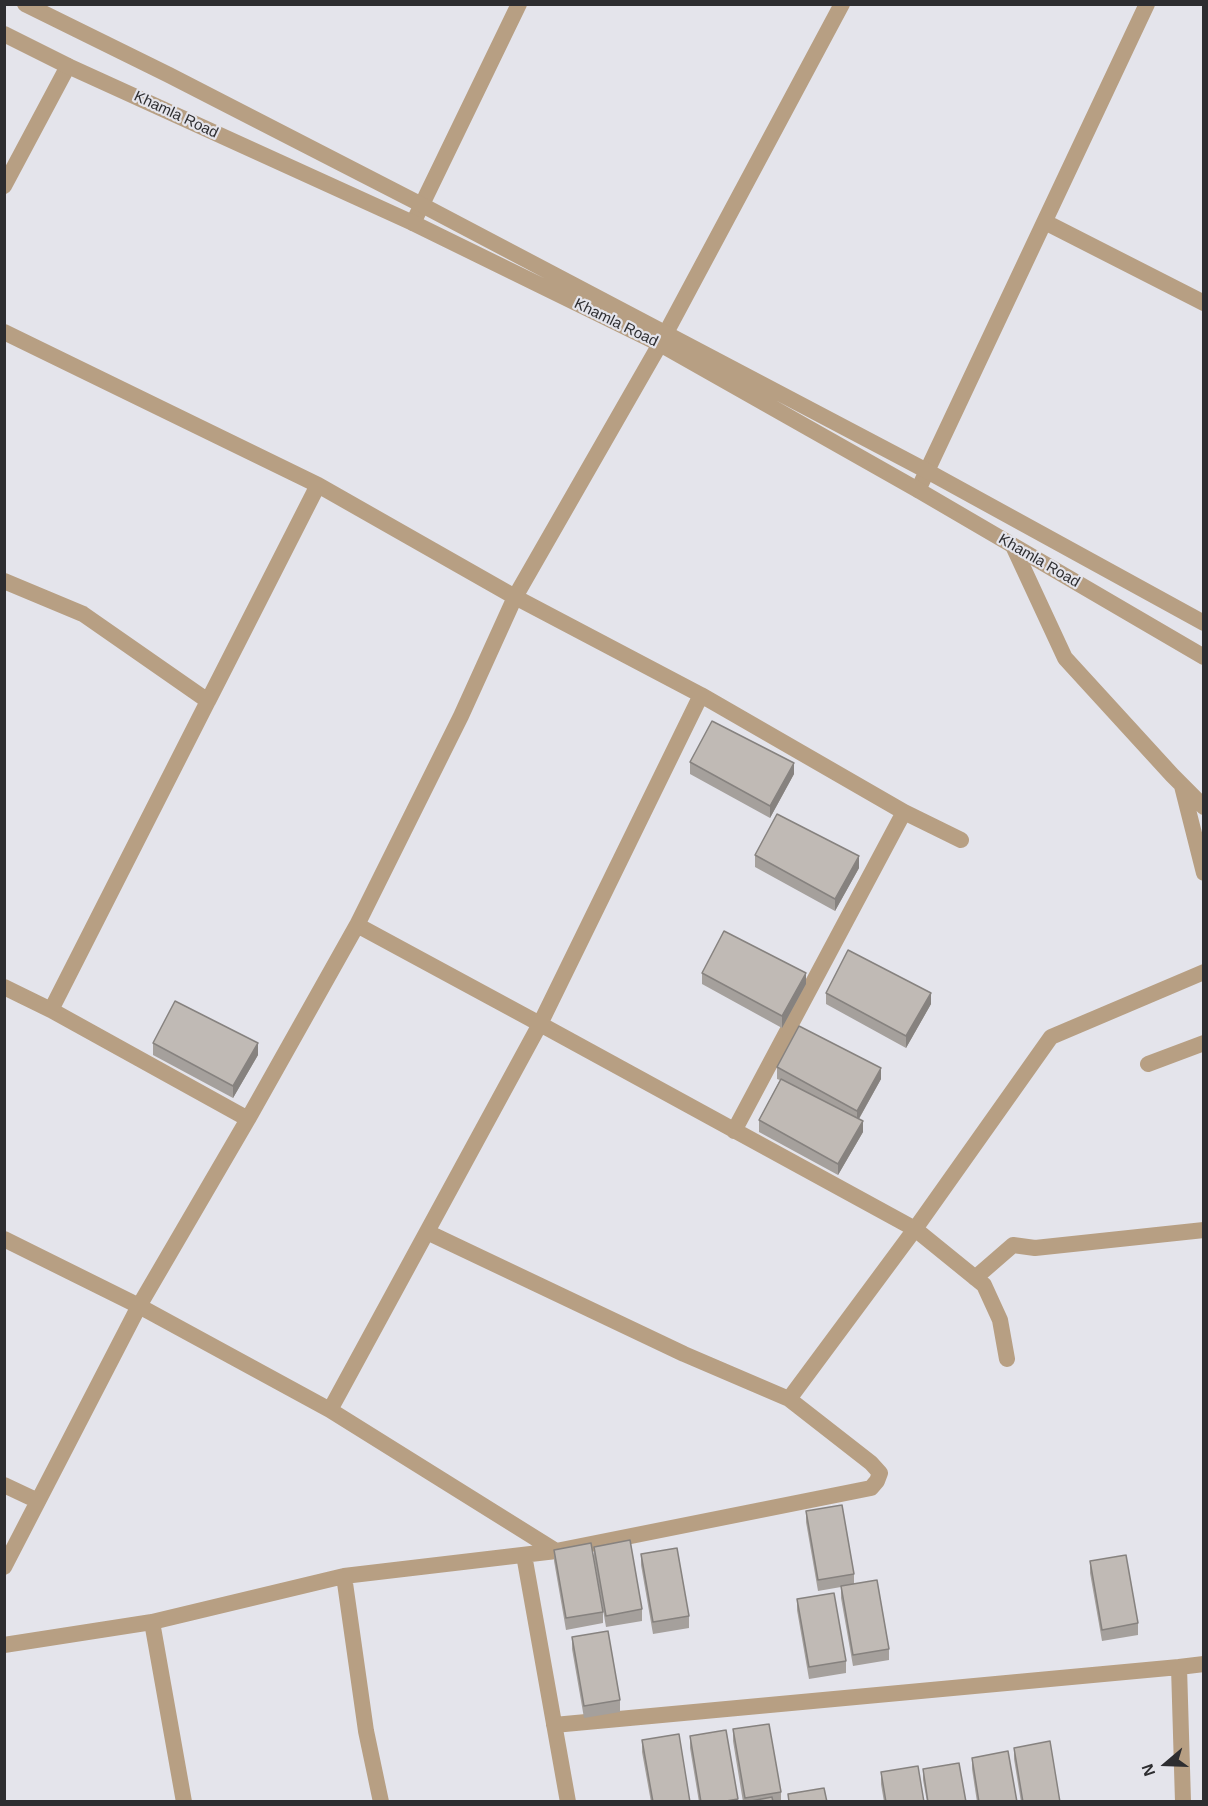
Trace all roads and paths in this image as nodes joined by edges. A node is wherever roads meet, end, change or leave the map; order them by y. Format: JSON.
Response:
{"nodes":[{"id":1,"x":25,"y":4,"type":"edge"},
{"id":2,"x":519,"y":4,"type":"edge"},
{"id":3,"x":842,"y":4,"type":"edge"},
{"id":4,"x":1148,"y":4,"type":"edge"},
{"id":5,"x":4,"y":34,"type":"edge"},
{"id":6,"x":68,"y":66,"type":"junction"},
{"id":7,"x":4,"y":186,"type":"edge"},
{"id":8,"x":422,"y":205,"type":"junction"},
{"id":9,"x":1045,"y":222,"type":"junction"},
{"id":10,"x":413,"y":224,"type":"junction"},
{"id":11,"x":1203,"y":303,"type":"edge"},
{"id":12,"x":4,"y":332,"type":"edge"},
{"id":13,"x":662,"y":338,"type":"junction"},
{"id":14,"x":927,"y":471,"type":"junction"},
{"id":15,"x":318,"y":485,"type":"junction"},
{"id":16,"x":918,"y":490,"type":"junction"},
{"id":17,"x":1013,"y":546,"type":"junction"},
{"id":18,"x":4,"y":581,"type":"edge"},
{"id":19,"x":515,"y":597,"type":"junction"},
{"id":20,"x":1203,"y":623,"type":"edge"},
{"id":21,"x":1203,"y":657,"type":"edge"},
{"id":22,"x":701,"y":695,"type":"junction"},
{"id":23,"x":208,"y":702,"type":"junction"},
{"id":24,"x":1182,"y":786,"type":"junction"},
{"id":25,"x":1203,"y":807,"type":"edge"},
{"id":26,"x":904,"y":812,"type":"junction"},
{"id":27,"x":961,"y":840,"type":"dead end"},
{"id":28,"x":1203,"y":873,"type":"edge"},
{"id":29,"x":357,"y":925,"type":"junction"},
{"id":30,"x":1203,"y":972,"type":"edge"},
{"id":31,"x":4,"y":987,"type":"edge"},
{"id":32,"x":51,"y":1010,"type":"junction"},
{"id":33,"x":540,"y":1024,"type":"junction"},
{"id":34,"x":1203,"y":1043,"type":"edge"},
{"id":35,"x":1148,"y":1064,"type":"dead end"},
{"id":36,"x":248,"y":1119,"type":"junction"},
{"id":37,"x":734,"y":1131,"type":"junction"},
{"id":38,"x":915,"y":1229,"type":"junction"},
{"id":39,"x":1203,"y":1230,"type":"edge"},
{"id":40,"x":427,"y":1232,"type":"junction"},
{"id":41,"x":4,"y":1239,"type":"edge"},
{"id":42,"x":975,"y":1278,"type":"junction"},
{"id":43,"x":139,"y":1306,"type":"junction"},
{"id":44,"x":1007,"y":1359,"type":"dead end"},
{"id":45,"x":789,"y":1399,"type":"junction"},
{"id":46,"x":330,"y":1410,"type":"junction"},
{"id":47,"x":4,"y":1485,"type":"edge"},
{"id":48,"x":39,"y":1501,"type":"junction"},
{"id":49,"x":556,"y":1551,"type":"junction"},
{"id":50,"x":524,"y":1555,"type":"junction"},
{"id":51,"x":4,"y":1567,"type":"edge"},
{"id":52,"x":344,"y":1576,"type":"junction"},
{"id":53,"x":152,"y":1622,"type":"junction"},
{"id":54,"x":4,"y":1645,"type":"edge"},
{"id":55,"x":1203,"y":1664,"type":"edge"},
{"id":56,"x":1179,"y":1667,"type":"junction"},
{"id":57,"x":554,"y":1725,"type":"junction"},
{"id":58,"x":566,"y":1801,"type":"edge"},
{"id":59,"x":184,"y":1802,"type":"edge"},
{"id":60,"x":381,"y":1802,"type":"edge"},
{"id":61,"x":1183,"y":1802,"type":"edge"}],
"edges":[{"from":1,"to":8,"type":"street","name":"Khamla Road"},
{"from":2,"to":8,"type":"street"},
{"from":3,"to":13,"type":"street"},
{"from":4,"to":9,"type":"street"},
{"from":5,"to":6,"type":"street","name":"Khamla Road"},
{"from":6,"to":7,"type":"street"},
{"from":6,"to":10,"type":"street","name":"Khamla Road"},
{"from":8,"to":10,"type":"street"},
{"from":8,"to":13,"type":"street","name":"Khamla Road"},
{"from":9,"to":11,"type":"street"},
{"from":9,"to":14,"type":"street"},
{"from":10,"to":13,"type":"street","name":"Khamla Road"},
{"from":12,"to":15,"type":"street"},
{"from":13,"to":14,"type":"street","name":"Khamla Road"},
{"from":13,"to":16,"type":"street","name":"Khamla Road"},
{"from":13,"to":19,"type":"street"},
{"from":14,"to":16,"type":"street"},
{"from":14,"to":20,"type":"street","name":"Khamla Road"},
{"from":15,"to":19,"type":"street"},
{"from":15,"to":23,"type":"street"},
{"from":16,"to":17,"type":"street","name":"Khamla Road"},
{"from":17,"to":21,"type":"street","name":"Khamla Road"},
{"from":17,"to":24,"type":"street"},
{"from":18,"to":23,"type":"street"},
{"from":19,"to":22,"type":"street"},
{"from":19,"to":29,"type":"street"},
{"from":22,"to":26,"type":"street"},
{"from":22,"to":33,"type":"street"},
{"from":23,"to":32,"type":"street"},
{"from":24,"to":25,"type":"street"},
{"from":24,"to":28,"type":"street"},
{"from":26,"to":27,"type":"street"},
{"from":26,"to":37,"type":"street"},
{"from":29,"to":33,"type":"street"},
{"from":29,"to":36,"type":"street"},
{"from":30,"to":38,"type":"street"},
{"from":31,"to":32,"type":"street"},
{"from":32,"to":36,"type":"street"},
{"from":33,"to":37,"type":"street"},
{"from":33,"to":40,"type":"street"},
{"from":34,"to":35,"type":"street"},
{"from":36,"to":43,"type":"street"},
{"from":37,"to":38,"type":"street"},
{"from":38,"to":42,"type":"street"},
{"from":38,"to":45,"type":"street"},
{"from":39,"to":42,"type":"street"},
{"from":40,"to":45,"type":"street"},
{"from":40,"to":46,"type":"street"},
{"from":41,"to":43,"type":"street"},
{"from":42,"to":44,"type":"street"},
{"from":43,"to":46,"type":"street"},
{"from":43,"to":48,"type":"street"},
{"from":45,"to":49,"type":"street"},
{"from":46,"to":49,"type":"street"},
{"from":47,"to":48,"type":"street"},
{"from":48,"to":51,"type":"street"},
{"from":49,"to":50,"type":"street"},
{"from":50,"to":52,"type":"street"},
{"from":50,"to":57,"type":"street"},
{"from":52,"to":53,"type":"street"},
{"from":52,"to":60,"type":"street"},
{"from":53,"to":54,"type":"street"},
{"from":53,"to":59,"type":"street"},
{"from":55,"to":56,"type":"street"},
{"from":56,"to":57,"type":"street"},
{"from":56,"to":61,"type":"street"},
{"from":57,"to":58,"type":"street"}]}
